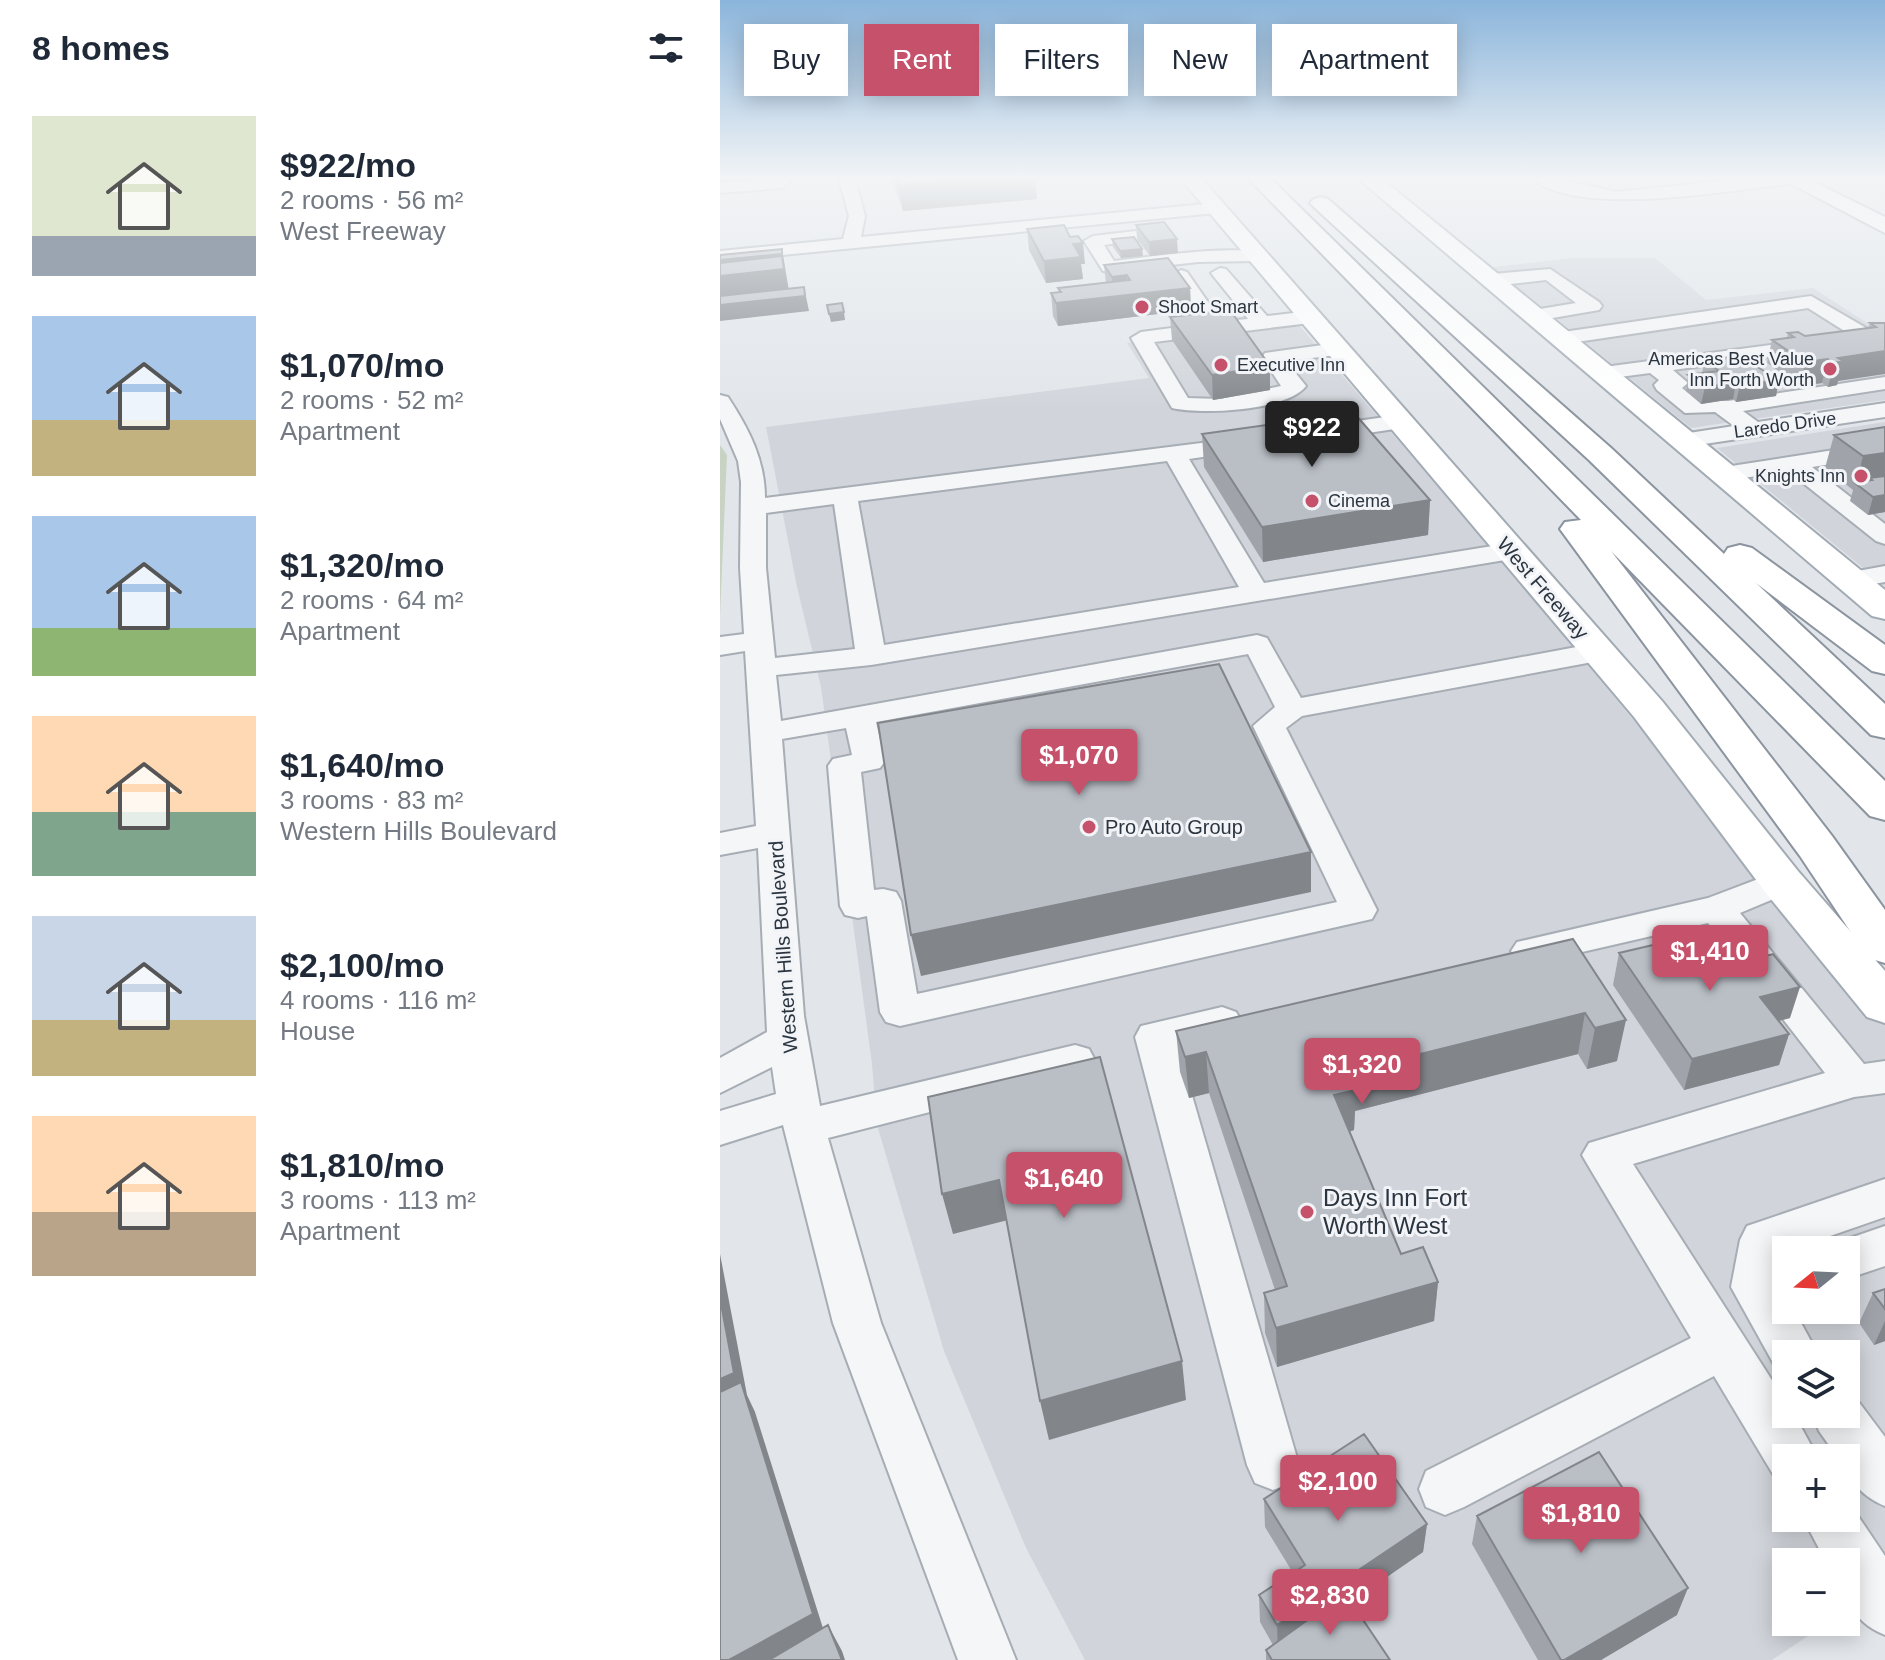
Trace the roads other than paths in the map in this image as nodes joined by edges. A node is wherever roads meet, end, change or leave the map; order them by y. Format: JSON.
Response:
{"nodes":[{"id":1,"x":901,"y":256,"type":"edge"},
{"id":2,"x":1099,"y":256,"type":"edge"},
{"id":3,"x":1257,"y":256,"type":"edge"},
{"id":4,"x":1336,"y":256,"type":"edge"},
{"id":5,"x":1381,"y":256,"type":"edge"},
{"id":6,"x":1464,"y":256,"type":"edge"},
{"id":7,"x":1198,"y":257,"type":"joint"},
{"id":8,"x":902,"y":260,"type":"dead end"},
{"id":9,"x":1262,"y":262,"type":"junction"},
{"id":10,"x":1220,"y":273,"type":"junction"},
{"id":11,"x":1181,"y":276,"type":"junction"},
{"id":12,"x":1493,"y":280,"type":"junction"},
{"id":13,"x":1101,"y":286,"type":"edge"},
{"id":14,"x":1755,"y":310,"type":"junction"},
{"id":15,"x":1535,"y":315,"type":"junction"},
{"id":16,"x":1310,"y":317,"type":"junction"},
{"id":17,"x":1215,"y":328,"type":"junction"},
{"id":18,"x":1607,"y":329,"type":"junction"},
{"id":19,"x":1260,"y":330,"type":"junction"},
{"id":20,"x":1877,"y":337,"type":"edge"},
{"id":21,"x":1563,"y":338,"type":"junction"},
{"id":22,"x":1811,"y":345,"type":"junction"},
{"id":23,"x":1337,"y":349,"type":"junction"},
{"id":24,"x":1272,"y":357,"type":"junction"},
{"id":25,"x":1654,"y":366,"type":"junction"},
{"id":26,"x":1604,"y":373,"type":"junction"},
{"id":27,"x":1885,"y":383,"type":"edge"},
{"id":28,"x":720,"y":402,"type":"edge"},
{"id":29,"x":1723,"y":408,"type":"junction"},
{"id":30,"x":1885,"y":410,"type":"edge"},
{"id":31,"x":1400,"y":422,"type":"junction"},
{"id":32,"x":1753,"y":429,"type":"junction"},
{"id":33,"x":1298,"y":436,"type":"edge"},
{"id":34,"x":1684,"y":440,"type":"junction"},
{"id":35,"x":1267,"y":441,"type":"edge"},
{"id":36,"x":1885,"y":449,"type":"edge"},
{"id":37,"x":1174,"y":454,"type":"junction"},
{"id":38,"x":1600,"y":454,"type":"junction"},
{"id":39,"x":1793,"y":464,"type":"junction"},
{"id":40,"x":1546,"y":466,"type":"junction"},
{"id":41,"x":1725,"y":474,"type":"junction"},
{"id":42,"x":845,"y":496,"type":"junction"},
{"id":43,"x":753,"y":507,"type":"junction"},
{"id":44,"x":1885,"y":536,"type":"edge"},
{"id":45,"x":1511,"y":551,"type":"junction"},
{"id":46,"x":1885,"y":574,"type":"edge"},
{"id":47,"x":1851,"y":580,"type":"junction"},
{"id":48,"x":1256,"y":593,"type":"junction"},
{"id":49,"x":1885,"y":608,"type":"edge"},
{"id":50,"x":720,"y":646,"type":"edge"},
{"id":51,"x":1598,"y":652,"type":"junction"},
{"id":52,"x":760,"y":654,"type":"junction"},
{"id":53,"x":871,"y":656,"type":"junction"},
{"id":54,"x":1885,"y":663,"type":"edge"},
{"id":55,"x":1292,"y":709,"type":"junction"},
{"id":56,"x":859,"y":716,"type":"junction"},
{"id":57,"x":1885,"y":726,"type":"edge"},
{"id":58,"x":766,"y":733,"type":"junction"},
{"id":59,"x":1885,"y":806,"type":"edge"},
{"id":60,"x":774,"y":834,"type":"junction"},
{"id":61,"x":720,"y":844,"type":"edge"},
{"id":62,"x":1782,"y":882,"type":"junction"},
{"id":63,"x":1716,"y":909,"type":"junction"},
{"id":64,"x":1885,"y":946,"type":"edge"},
{"id":65,"x":1488,"y":961,"type":"edge"},
{"id":66,"x":1885,"y":1004,"type":"edge"},
{"id":67,"x":1261,"y":1013,"type":"edge"},
{"id":68,"x":788,"y":1039,"type":"junction"},
{"id":69,"x":1075,"y":1060,"type":"edge"},
{"id":70,"x":720,"y":1077,"type":"edge"},
{"id":71,"x":1869,"y":1079,"type":"edge"},
{"id":72,"x":801,"y":1116,"type":"junction"},
{"id":73,"x":720,"y":1128,"type":"edge"},
{"id":74,"x":1885,"y":1198,"type":"edge"},
{"id":75,"x":1885,"y":1246,"type":"edge"},
{"id":76,"x":1860,"y":1254,"type":"edge"},
{"id":77,"x":1786,"y":1340,"type":"edge"},
{"id":78,"x":1723,"y":1346,"type":"junction"},
{"id":79,"x":1850,"y":1428,"type":"edge"},
{"id":80,"x":1783,"y":1444,"type":"edge"},
{"id":81,"x":1880,"y":1462,"type":"edge"},
{"id":82,"x":1273,"y":1465,"type":"dead end"},
{"id":83,"x":1445,"y":1489,"type":"dead end"},
{"id":84,"x":1839,"y":1532,"type":"edge"},
{"id":85,"x":1885,"y":1607,"type":"edge"},
{"id":86,"x":987,"y":1660,"type":"edge"}],
"edges":[{"from":1,"to":8,"type":"street"},
{"from":2,"to":7,"type":"street"},
{"from":3,"to":9,"type":"main road","name":"West Freeway"},
{"from":4,"to":40,"type":"main road"},
{"from":5,"to":38,"type":"main road"},
{"from":6,"to":12,"type":"main road"},
{"from":7,"to":9,"type":"street"},
{"from":9,"to":10,"type":"street"},
{"from":9,"to":16,"type":"main road","name":"West Freeway"},
{"from":10,"to":11,"type":"street"},
{"from":10,"to":19,"type":"street"},
{"from":11,"to":13,"type":"street"},
{"from":11,"to":17,"type":"street"},
{"from":12,"to":15,"type":"main road"},
{"from":12,"to":15,"type":"street"},
{"from":14,"to":18,"type":"street"},
{"from":14,"to":20,"type":"street"},
{"from":14,"to":22,"type":"street"},
{"from":15,"to":21,"type":"main road"},
{"from":16,"to":19,"type":"street"},
{"from":16,"to":23,"type":"main road","name":"West Freeway"},
{"from":17,"to":19,"type":"street"},
{"from":17,"to":24,"type":"street"},
{"from":18,"to":21,"type":"street"},
{"from":18,"to":25,"type":"street"},
{"from":19,"to":24,"type":"street"},
{"from":20,"to":22,"type":"street"},
{"from":21,"to":26,"type":"main road"},
{"from":22,"to":25,"type":"street"},
{"from":23,"to":24,"type":"street"},
{"from":23,"to":31,"type":"main road","name":"West Freeway"},
{"from":25,"to":26,"type":"street"},
{"from":25,"to":29,"type":"street"},
{"from":26,"to":34,"type":"main road"},
{"from":27,"to":29,"type":"street"},
{"from":28,"to":43,"type":"street","name":"Western Hills Boulevard"},
{"from":29,"to":32,"type":"street"},
{"from":30,"to":32,"type":"street","name":"Laredo Drive"},
{"from":31,"to":33,"type":"street"},
{"from":31,"to":45,"type":"main road","name":"West Freeway"},
{"from":32,"to":34,"type":"street","name":"Laredo Drive"},
{"from":34,"to":41,"type":"main road"},
{"from":35,"to":37,"type":"street"},
{"from":36,"to":39,"type":"street"},
{"from":37,"to":42,"type":"street"},
{"from":37,"to":48,"type":"street"},
{"from":38,"to":54,"type":"main road"},
{"from":38,"to":57,"type":"main road"},
{"from":39,"to":41,"type":"street"},
{"from":39,"to":44,"type":"street"},
{"from":40,"to":59,"type":"main road"},
{"from":40,"to":64,"type":"main road"},
{"from":41,"to":47,"type":"main road"},
{"from":42,"to":43,"type":"street"},
{"from":42,"to":53,"type":"street"},
{"from":43,"to":52,"type":"street","name":"Western Hills Boulevard"},
{"from":45,"to":48,"type":"street"},
{"from":45,"to":51,"type":"main road","name":"West Freeway"},
{"from":46,"to":47,"type":"street"},
{"from":47,"to":49,"type":"main road"},
{"from":48,"to":53,"type":"street"},
{"from":50,"to":52,"type":"street"},
{"from":51,"to":55,"type":"street"},
{"from":51,"to":62,"type":"main road","name":"West Freeway"},
{"from":52,"to":53,"type":"street"},
{"from":52,"to":58,"type":"street","name":"Western Hills Boulevard"},
{"from":55,"to":56,"type":"street"},
{"from":55,"to":56,"type":"street"},
{"from":56,"to":58,"type":"street"},
{"from":58,"to":60,"type":"street","name":"Western Hills Boulevard"},
{"from":60,"to":61,"type":"street"},
{"from":60,"to":68,"type":"street","name":"Western Hills Boulevard"},
{"from":62,"to":63,"type":"street"},
{"from":62,"to":66,"type":"main road","name":"West Freeway"},
{"from":63,"to":65,"type":"street"},
{"from":63,"to":71,"type":"street"},
{"from":67,"to":82,"type":"street"},
{"from":68,"to":70,"type":"street"},
{"from":68,"to":72,"type":"street","name":"Western Hills Boulevard"},
{"from":69,"to":72,"type":"street"},
{"from":71,"to":78,"type":"street"},
{"from":72,"to":73,"type":"street"},
{"from":72,"to":86,"type":"street","name":"Western Hills Boulevard"},
{"from":74,"to":77,"type":"street"},
{"from":75,"to":76,"type":"street"},
{"from":78,"to":80,"type":"street"},
{"from":78,"to":83,"type":"street"},
{"from":79,"to":81,"type":"street"},
{"from":84,"to":85,"type":"street"}]}
